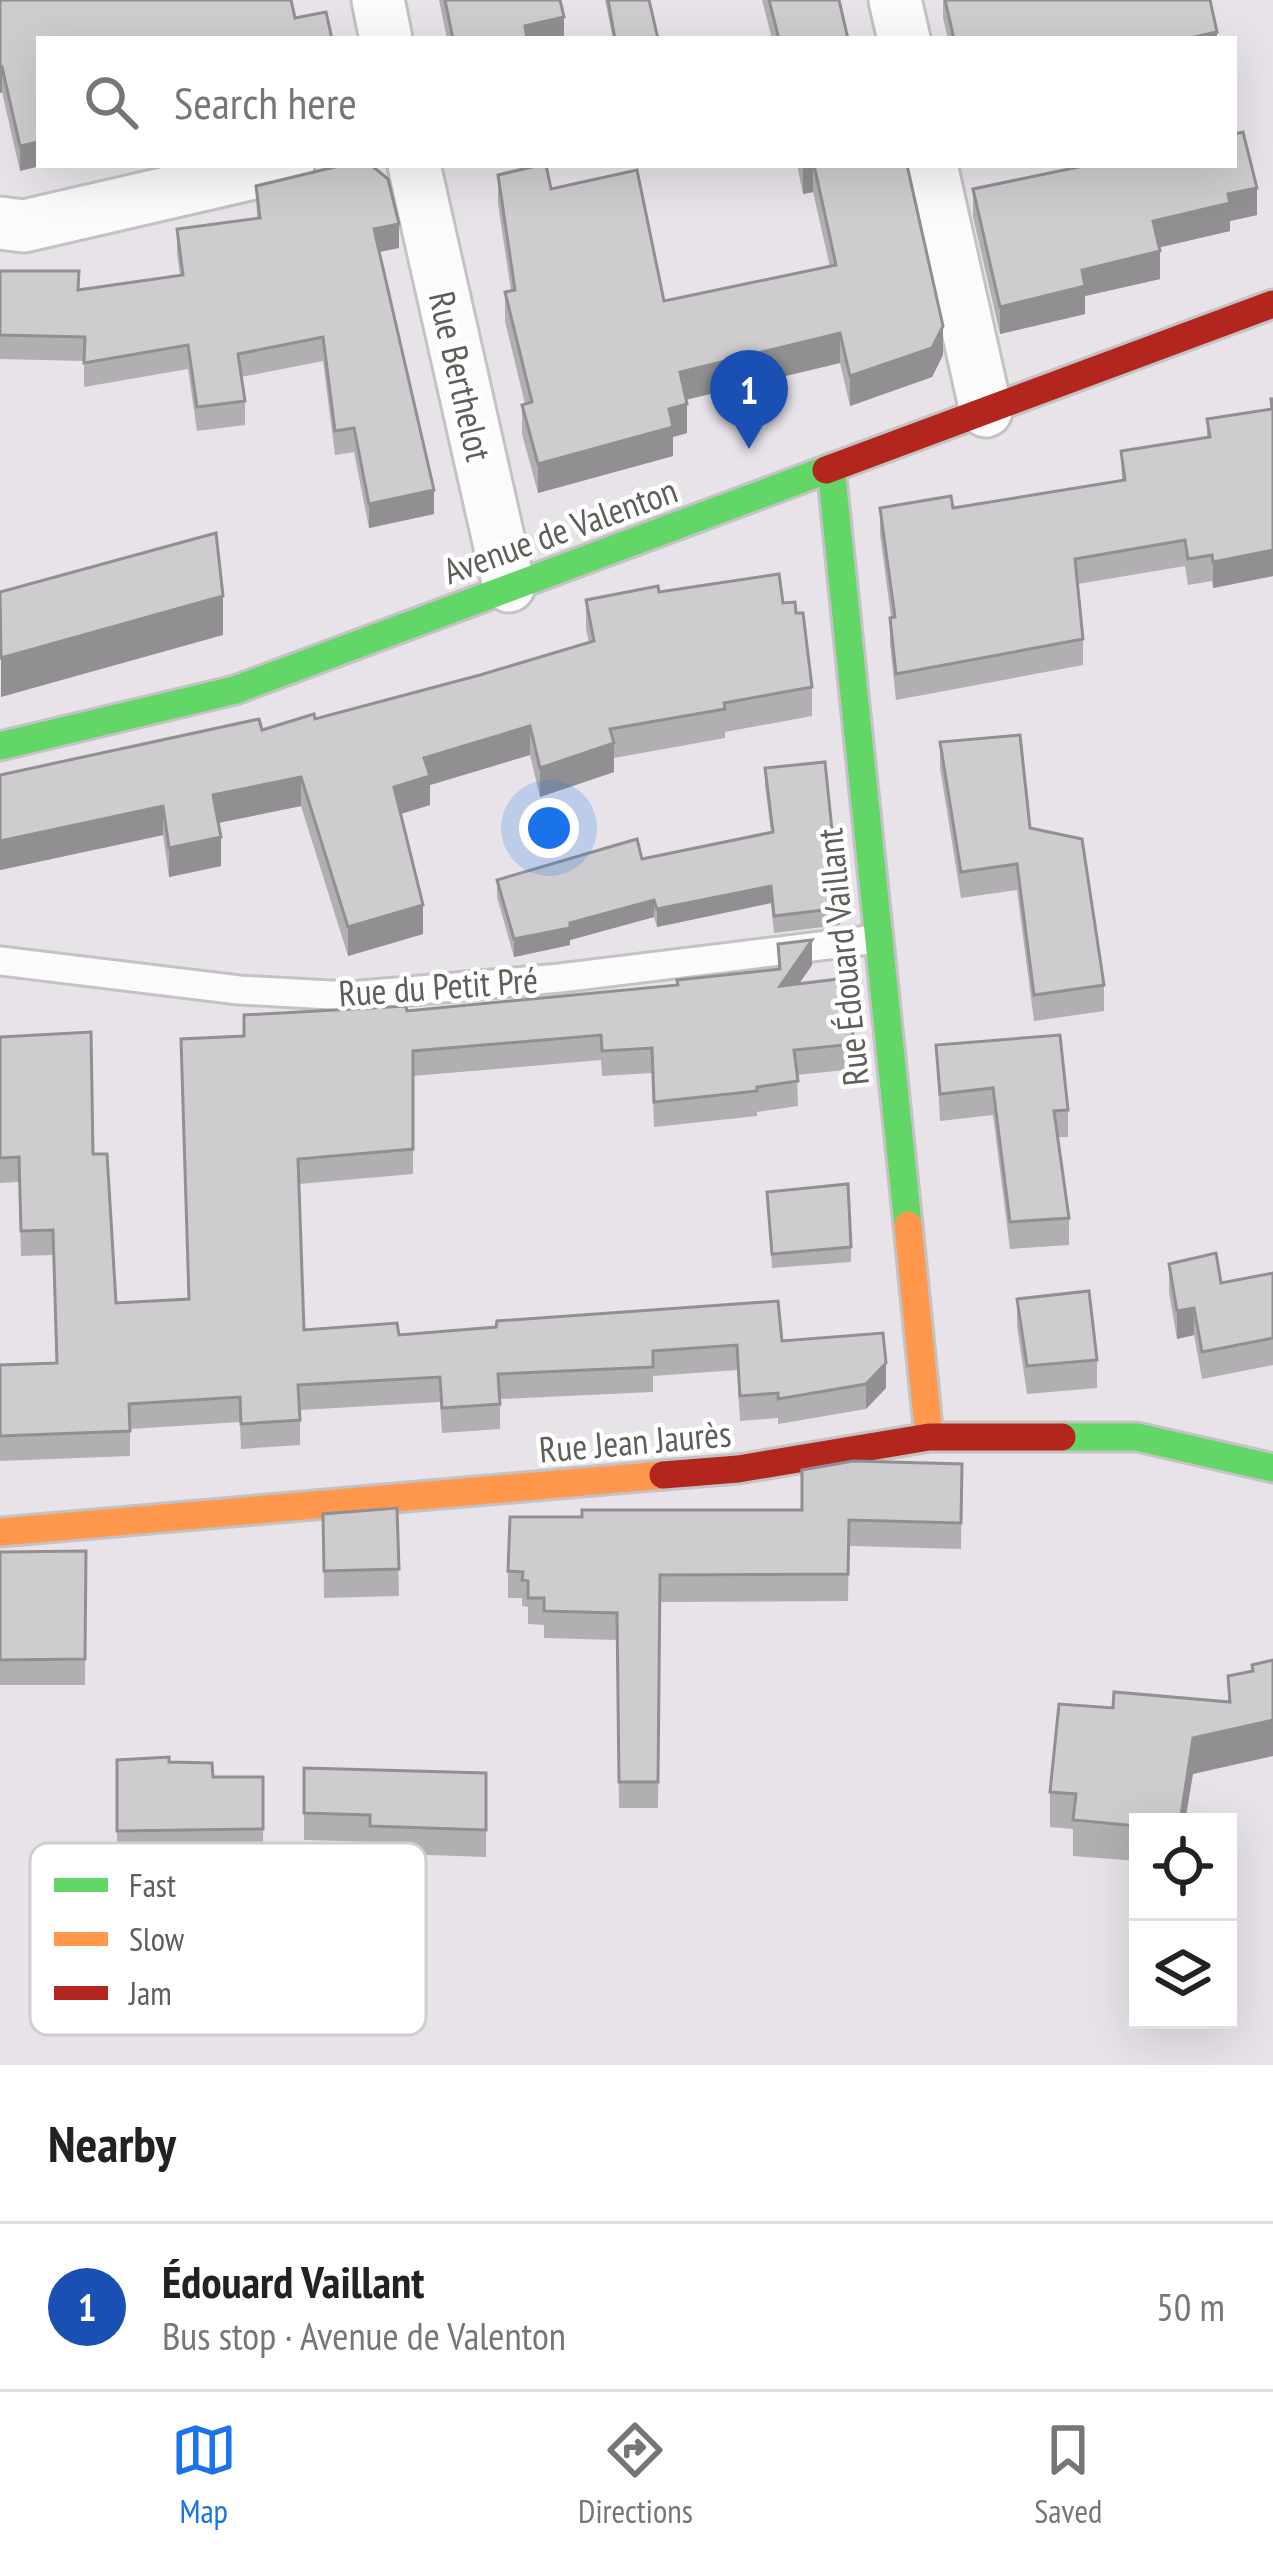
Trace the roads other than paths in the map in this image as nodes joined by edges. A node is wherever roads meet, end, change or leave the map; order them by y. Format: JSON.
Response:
{"nodes":[{"id":1,"x":377,"y":0,"type":"edge"},
{"id":2,"x":895,"y":0,"type":"edge"},
{"id":3,"x":385,"y":36,"type":"edge"},
{"id":4,"x":903,"y":36,"type":"edge"},
{"id":5,"x":275,"y":168,"type":"edge"},
{"id":6,"x":415,"y":168,"type":"edge"},
{"id":7,"x":932,"y":168,"type":"edge"},
{"id":8,"x":0,"y":223,"type":"edge"},
{"id":9,"x":1273,"y":304,"type":"edge"},
{"id":10,"x":986,"y":411,"type":"junction"},
{"id":11,"x":831,"y":468,"type":"junction"},
{"id":12,"x":509,"y":586,"type":"junction"},
{"id":13,"x":0,"y":746,"type":"edge"},
{"id":14,"x":876,"y":939,"type":"junction"},
{"id":15,"x":0,"y":961,"type":"edge"},
{"id":16,"x":929,"y":1438,"type":"junction"},
{"id":17,"x":1273,"y":1468,"type":"edge"},
{"id":18,"x":0,"y":1532,"type":"edge"}],
"edges":[{"from":1,"to":3,"type":"street"},
{"from":2,"to":4,"type":"street"},
{"from":5,"to":8,"type":"street"},
{"from":6,"to":12,"type":"street","name":"Rue Berthelot"},
{"from":7,"to":10,"type":"street"},
{"from":9,"to":10,"type":"street","name":"Avenue de Valenton"},
{"from":10,"to":11,"type":"street","name":"Avenue de Valenton"},
{"from":11,"to":12,"type":"street","name":"Avenue de Valenton"},
{"from":11,"to":14,"type":"street","name":"Rue Édouard Vaillant"},
{"from":12,"to":13,"type":"street","name":"Avenue de Valenton"},
{"from":14,"to":15,"type":"lane","name":"Rue du Petit Pré"},
{"from":14,"to":16,"type":"street","name":"Rue Édouard Vaillant"},
{"from":16,"to":17,"type":"street","name":"Rue Jean Jaurès"},
{"from":16,"to":18,"type":"street","name":"Rue Jean Jaurès"}]}
